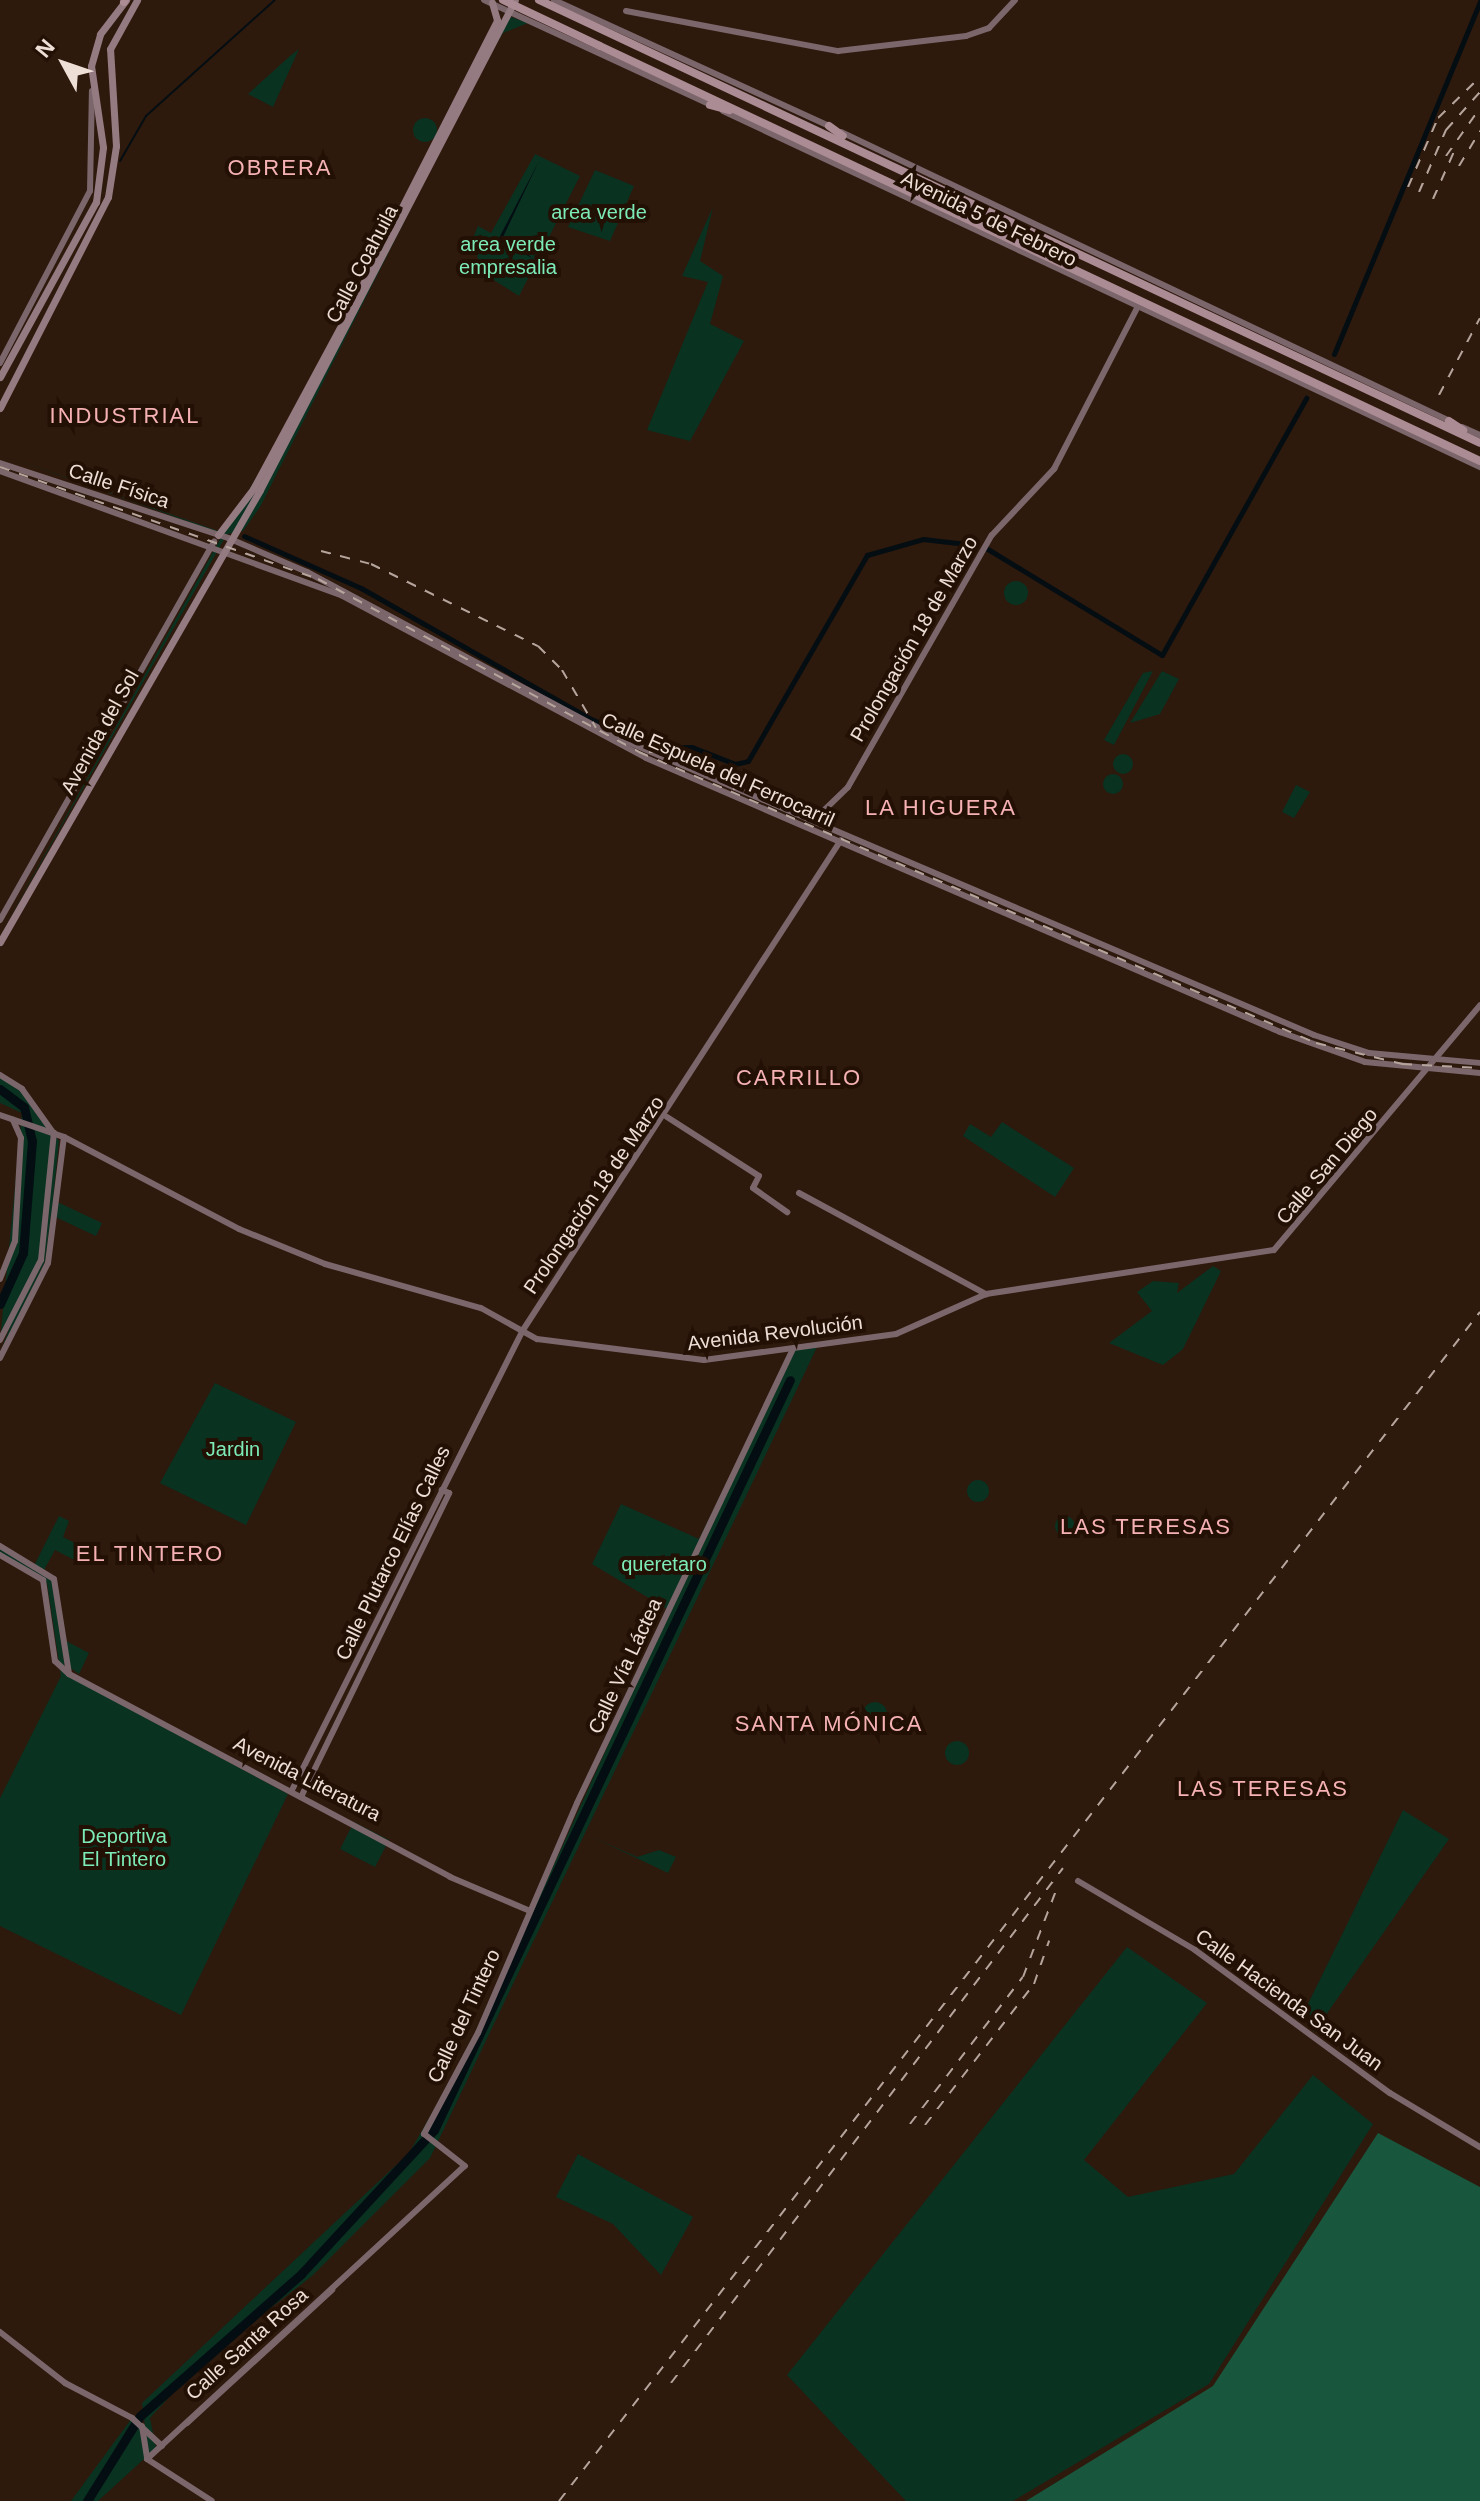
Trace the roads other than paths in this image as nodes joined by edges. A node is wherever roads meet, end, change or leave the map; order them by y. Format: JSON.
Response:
{"nodes":[{"id":1,"x":137,"y":0,"type":"edge"},
{"id":2,"x":503,"y":0,"type":"edge"},
{"id":3,"x":515,"y":0,"type":"edge"},
{"id":4,"x":539,"y":0,"type":"edge"},
{"id":5,"x":554,"y":0,"type":"edge"},
{"id":6,"x":1015,"y":0,"type":"edge"},
{"id":7,"x":125,"y":1,"type":"edge"},
{"id":8,"x":488,"y":2,"type":"edge"},
{"id":9,"x":510,"y":11,"type":"junction"},
{"id":10,"x":626,"y":11,"type":"dead end"},
{"id":11,"x":92,"y":91,"type":"junction"},
{"id":12,"x":739,"y":92,"type":"junction"},
{"id":13,"x":765,"y":96,"type":"junction"},
{"id":14,"x":710,"y":105,"type":"junction"},
{"id":15,"x":751,"y":117,"type":"junction"},
{"id":16,"x":829,"y":126,"type":"junction"},
{"id":17,"x":864,"y":151,"type":"junction"},
{"id":18,"x":846,"y":161,"type":"junction"},
{"id":19,"x":882,"y":185,"type":"junction"},
{"id":20,"x":1137,"y":308,"type":"junction"},
{"id":21,"x":0,"y":363,"type":"edge"},
{"id":22,"x":0,"y":377,"type":"edge"},
{"id":23,"x":0,"y":408,"type":"edge"},
{"id":24,"x":1449,"y":421,"type":"junction"},
{"id":25,"x":1480,"y":435,"type":"edge"},
{"id":26,"x":1480,"y":442,"type":"edge"},
{"id":27,"x":1452,"y":453,"type":"joint"},
{"id":28,"x":0,"y":463,"type":"edge"},
{"id":29,"x":1480,"y":464,"type":"edge"},
{"id":30,"x":0,"y":471,"type":"edge"},
{"id":31,"x":218,"y":535,"type":"junction"},
{"id":32,"x":228,"y":538,"type":"junction"},
{"id":33,"x":212,"y":544,"type":"junction"},
{"id":34,"x":222,"y":548,"type":"junction"},
{"id":35,"x":814,"y":820,"type":"junction"},
{"id":36,"x":845,"y":834,"type":"junction"},
{"id":37,"x":839,"y":842,"type":"junction"},
{"id":38,"x":924,"y":869,"type":"junction"},
{"id":39,"x":920,"y":877,"type":"junction"},
{"id":40,"x":1,"y":917,"type":"edge"},
{"id":41,"x":0,"y":942,"type":"edge"},
{"id":42,"x":1480,"y":1005,"type":"edge"},
{"id":43,"x":1438,"y":1063,"type":"junction"},
{"id":44,"x":1480,"y":1063,"type":"edge"},
{"id":45,"x":1430,"y":1072,"type":"junction"},
{"id":46,"x":1480,"y":1073,"type":"edge"},
{"id":47,"x":0,"y":1075,"type":"edge"},
{"id":48,"x":0,"y":1115,"type":"edge"},
{"id":49,"x":667,"y":1117,"type":"junction"},
{"id":50,"x":14,"y":1121,"type":"junction"},
{"id":51,"x":54,"y":1133,"type":"junction"},
{"id":52,"x":64,"y":1137,"type":"junction"},
{"id":53,"x":799,"y":1193,"type":"dead end"},
{"id":54,"x":787,"y":1212,"type":"dead end"},
{"id":55,"x":1151,"y":1267,"type":"joint"},
{"id":56,"x":0,"y":1279,"type":"edge"},
{"id":57,"x":986,"y":1294,"type":"junction"},
{"id":58,"x":523,"y":1330,"type":"junction"},
{"id":59,"x":0,"y":1340,"type":"edge"},
{"id":60,"x":793,"y":1349,"type":"junction"},
{"id":61,"x":0,"y":1358,"type":"edge"},
{"id":62,"x":445,"y":1492,"type":"junction"},
{"id":63,"x":0,"y":1546,"type":"edge"},
{"id":64,"x":0,"y":1555,"type":"edge"},
{"id":65,"x":69,"y":1674,"type":"junction"},
{"id":66,"x":292,"y":1790,"type":"junction"},
{"id":67,"x":302,"y":1795,"type":"junction"},
{"id":68,"x":1078,"y":1881,"type":"dead end"},
{"id":69,"x":530,"y":1911,"type":"junction"},
{"id":70,"x":1480,"y":2147,"type":"edge"},
{"id":71,"x":465,"y":2159,"type":"joint"},
{"id":72,"x":0,"y":2332,"type":"edge"},
{"id":73,"x":141,"y":2424,"type":"junction"},
{"id":74,"x":162,"y":2446,"type":"junction"},
{"id":75,"x":147,"y":2459,"type":"junction"},
{"id":76,"x":212,"y":2501,"type":"edge"}],
"edges":[{"from":1,"to":23,"type":"main road"},
{"from":2,"to":15,"type":"highway","name":"Avenida 5 de Febrero","bridge":true},
{"from":3,"to":9,"type":"main road","name":"Calle Coahuila"},
{"from":4,"to":12,"type":"highway","name":"Avenida 5 de Febrero"},
{"from":5,"to":13,"type":"street","name":"Avenida 5 de Febrero"},
{"from":6,"to":10,"type":"street"},
{"from":7,"to":11,"type":"main road"},
{"from":8,"to":9,"type":"street","name":"Avenida 5 de Febrero"},
{"from":8,"to":31,"type":"main road","name":"Calle Coahuila"},
{"from":9,"to":14,"type":"street","name":"Avenida 5 de Febrero"},
{"from":9,"to":32,"type":"main road","name":"Calle Coahuila"},
{"from":11,"to":21,"type":"street"},
{"from":11,"to":22,"type":"main road"},
{"from":12,"to":13,"type":"highway"},
{"from":12,"to":17,"type":"highway","name":"Avenida 5 de Febrero"},
{"from":13,"to":16,"type":"street","name":"Avenida 5 de Febrero"},
{"from":14,"to":15,"type":"highway"},
{"from":14,"to":19,"type":"street","name":"Avenida 5 de Febrero"},
{"from":15,"to":18,"type":"highway","name":"Avenida 5 de Febrero"},
{"from":16,"to":17,"type":"highway"},
{"from":16,"to":24,"type":"street","name":"Avenida 5 de Febrero"},
{"from":17,"to":26,"type":"highway","name":"Avenida 5 de Febrero"},
{"from":18,"to":19,"type":"highway"},
{"from":18,"to":29,"type":"highway","name":"Avenida 5 de Febrero"},
{"from":19,"to":20,"type":"street","name":"Avenida 5 de Febrero"},
{"from":20,"to":27,"type":"street","name":"Avenida 5 de Febrero"},
{"from":20,"to":35,"type":"street","name":"Prolongación 18 de Marzo"},
{"from":24,"to":25,"type":"street","name":"Avenida 5 de Febrero"},
{"from":24,"to":26,"type":"highway"},
{"from":27,"to":29,"type":"highway"},
{"from":28,"to":31,"type":"street","name":"Calle Física"},
{"from":30,"to":33,"type":"street","name":"Calle Espuela del Ferrocarril"},
{"from":31,"to":32,"type":"street","name":"Calle Física"},
{"from":31,"to":33,"type":"street","name":"Avenida del Sol"},
{"from":32,"to":34,"type":"main road","name":"Avenida del Sol"},
{"from":32,"to":35,"type":"street","name":"Calle Espuela del Ferrocarril"},
{"from":33,"to":34,"type":"street","name":"Calle Espuela del Ferrocarril"},
{"from":33,"to":40,"type":"street","name":"Avenida del Sol"},
{"from":34,"to":37,"type":"street","name":"Calle Espuela del Ferrocarril"},
{"from":34,"to":41,"type":"main road","name":"Avenida del Sol"},
{"from":35,"to":36,"type":"street","name":"Calle Espuela del Ferrocarril"},
{"from":36,"to":37,"type":"street","name":"Prolongación 18 de Marzo"},
{"from":36,"to":38,"type":"street","name":"Calle Espuela del Ferrocarril"},
{"from":37,"to":39,"type":"street","name":"Calle Espuela del Ferrocarril"},
{"from":37,"to":49,"type":"street","name":"Prolongación 18 de Marzo"},
{"from":38,"to":39,"type":"street"},
{"from":38,"to":43,"type":"street","name":"Calle Espuela del Ferrocarril"},
{"from":39,"to":45,"type":"street","name":"Calle Espuela del Ferrocarril"},
{"from":42,"to":43,"type":"street","name":"Calle San Diego"},
{"from":43,"to":44,"type":"street","name":"Calle Espuela del Ferrocarril"},
{"from":43,"to":45,"type":"street","name":"Calle San Diego"},
{"from":45,"to":46,"type":"street","name":"Calle Espuela del Ferrocarril"},
{"from":45,"to":55,"type":"street","name":"Calle San Diego"},
{"from":47,"to":51,"type":"street"},
{"from":48,"to":50,"type":"street","name":"Avenida Revolución"},
{"from":49,"to":54,"type":"street"},
{"from":49,"to":58,"type":"street","name":"Prolongación 18 de Marzo"},
{"from":50,"to":51,"type":"street","name":"Avenida Revolución"},
{"from":50,"to":56,"type":"street"},
{"from":51,"to":52,"type":"street","name":"Avenida Revolución"},
{"from":51,"to":59,"type":"street"},
{"from":52,"to":58,"type":"street","name":"Avenida Revolución"},
{"from":52,"to":61,"type":"street"},
{"from":53,"to":57,"type":"street"},
{"from":55,"to":57,"type":"street","name":"Avenida Revolución"},
{"from":57,"to":60,"type":"street","name":"Avenida Revolución"},
{"from":58,"to":60,"type":"street","name":"Avenida Revolución"},
{"from":58,"to":62,"type":"street","name":"Calle Plutarco Elías Calles"},
{"from":60,"to":69,"type":"street","name":"Calle Vía Láctea"},
{"from":62,"to":66,"type":"street","name":"Calle Plutarco Elías Calles"},
{"from":62,"to":67,"type":"street","name":"Calle Plutarco Elías Calles"},
{"from":63,"to":65,"type":"street"},
{"from":64,"to":65,"type":"street","name":"Avenida Literatura"},
{"from":65,"to":66,"type":"street","name":"Avenida Literatura"},
{"from":66,"to":67,"type":"street","name":"Avenida Literatura"},
{"from":67,"to":69,"type":"street","name":"Avenida Literatura"},
{"from":68,"to":70,"type":"street","name":"Calle Hacienda San Juan"},
{"from":69,"to":71,"type":"street","name":"Calle del Tintero"},
{"from":71,"to":74,"type":"street","name":"Calle Santa Rosa"},
{"from":72,"to":73,"type":"street"},
{"from":73,"to":74,"type":"street"},
{"from":73,"to":75,"type":"street"},
{"from":74,"to":75,"type":"street","name":"Calle Santa Rosa"},
{"from":75,"to":76,"type":"street"}]}
